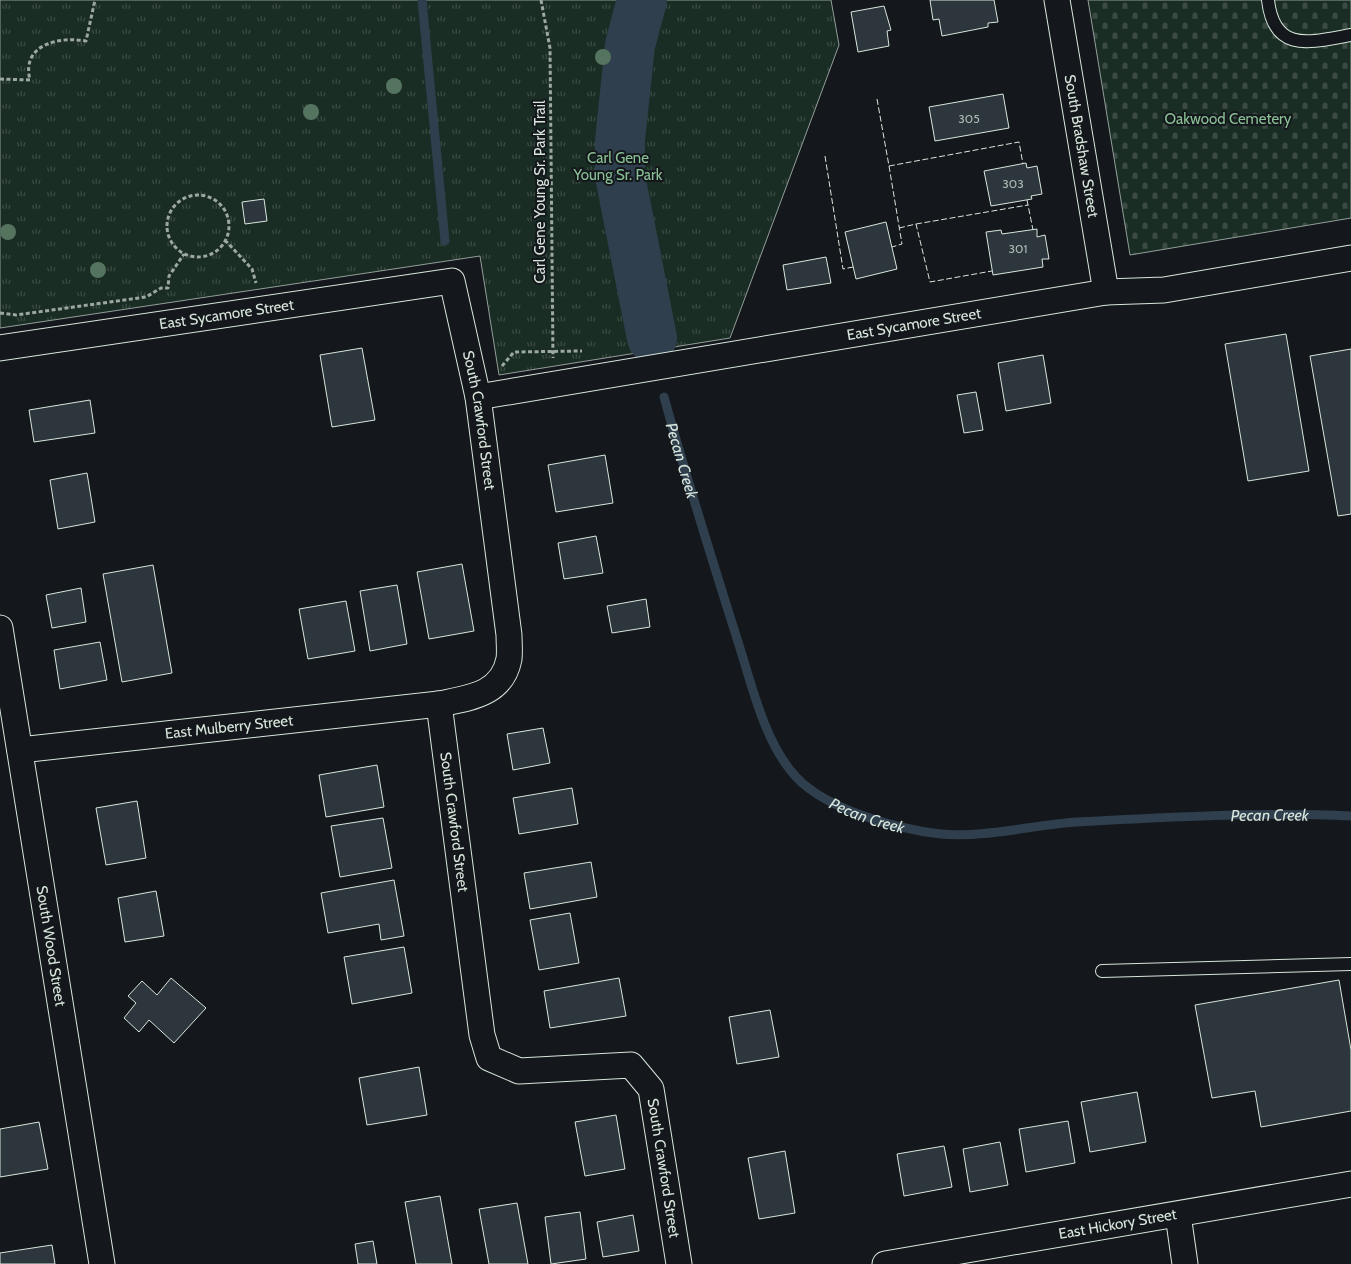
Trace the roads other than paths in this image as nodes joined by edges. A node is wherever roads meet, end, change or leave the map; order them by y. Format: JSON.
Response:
{"nodes":[{"id":1,"x":1057,"y":0,"type":"edge"},
{"id":2,"x":1268,"y":0,"type":"edge"},
{"id":3,"x":1351,"y":35,"type":"edge"},
{"id":4,"x":1351,"y":258,"type":"edge"},
{"id":5,"x":452,"y":281,"type":"joint"},
{"id":6,"x":1106,"y":292,"type":"junction"},
{"id":7,"x":0,"y":348,"type":"edge"},
{"id":8,"x":476,"y":385,"type":"junction"},
{"id":9,"x":0,"y":628,"type":"edge"},
{"id":10,"x":439,"y":704,"type":"junction"},
{"id":11,"x":20,"y":750,"type":"junction"},
{"id":12,"x":1351,"y":964,"type":"edge"},
{"id":13,"x":1102,"y":971,"type":"dead end"},
{"id":14,"x":1351,"y":1184,"type":"edge"},
{"id":15,"x":1178,"y":1215,"type":"junction"},
{"id":16,"x":102,"y":1264,"type":"edge"},
{"id":17,"x":679,"y":1264,"type":"edge"},
{"id":18,"x":885,"y":1264,"type":"edge"},
{"id":19,"x":1185,"y":1264,"type":"edge"}],
"edges":[{"from":1,"to":6,"type":"street","name":"South Bradshaw Street"},
{"from":2,"to":3,"type":"lane"},
{"from":4,"to":6,"type":"street","name":"East Sycamore Street"},
{"from":5,"to":7,"type":"street","name":"East Sycamore Street"},
{"from":5,"to":8,"type":"street","name":"South Crawford Street"},
{"from":6,"to":8,"type":"street","name":"East Sycamore Street"},
{"from":8,"to":10,"type":"street","name":"South Crawford Street"},
{"from":9,"to":11,"type":"street","name":"South Wood Street"},
{"from":10,"to":11,"type":"street","name":"East Mulberry Street"},
{"from":10,"to":17,"type":"street","name":"South Crawford Street"},
{"from":11,"to":16,"type":"street","name":"South Wood Street"},
{"from":12,"to":13,"type":"lane"},
{"from":14,"to":15,"type":"street","name":"East Hickory Street"},
{"from":15,"to":18,"type":"street","name":"East Hickory Street"},
{"from":15,"to":19,"type":"street"}]}
